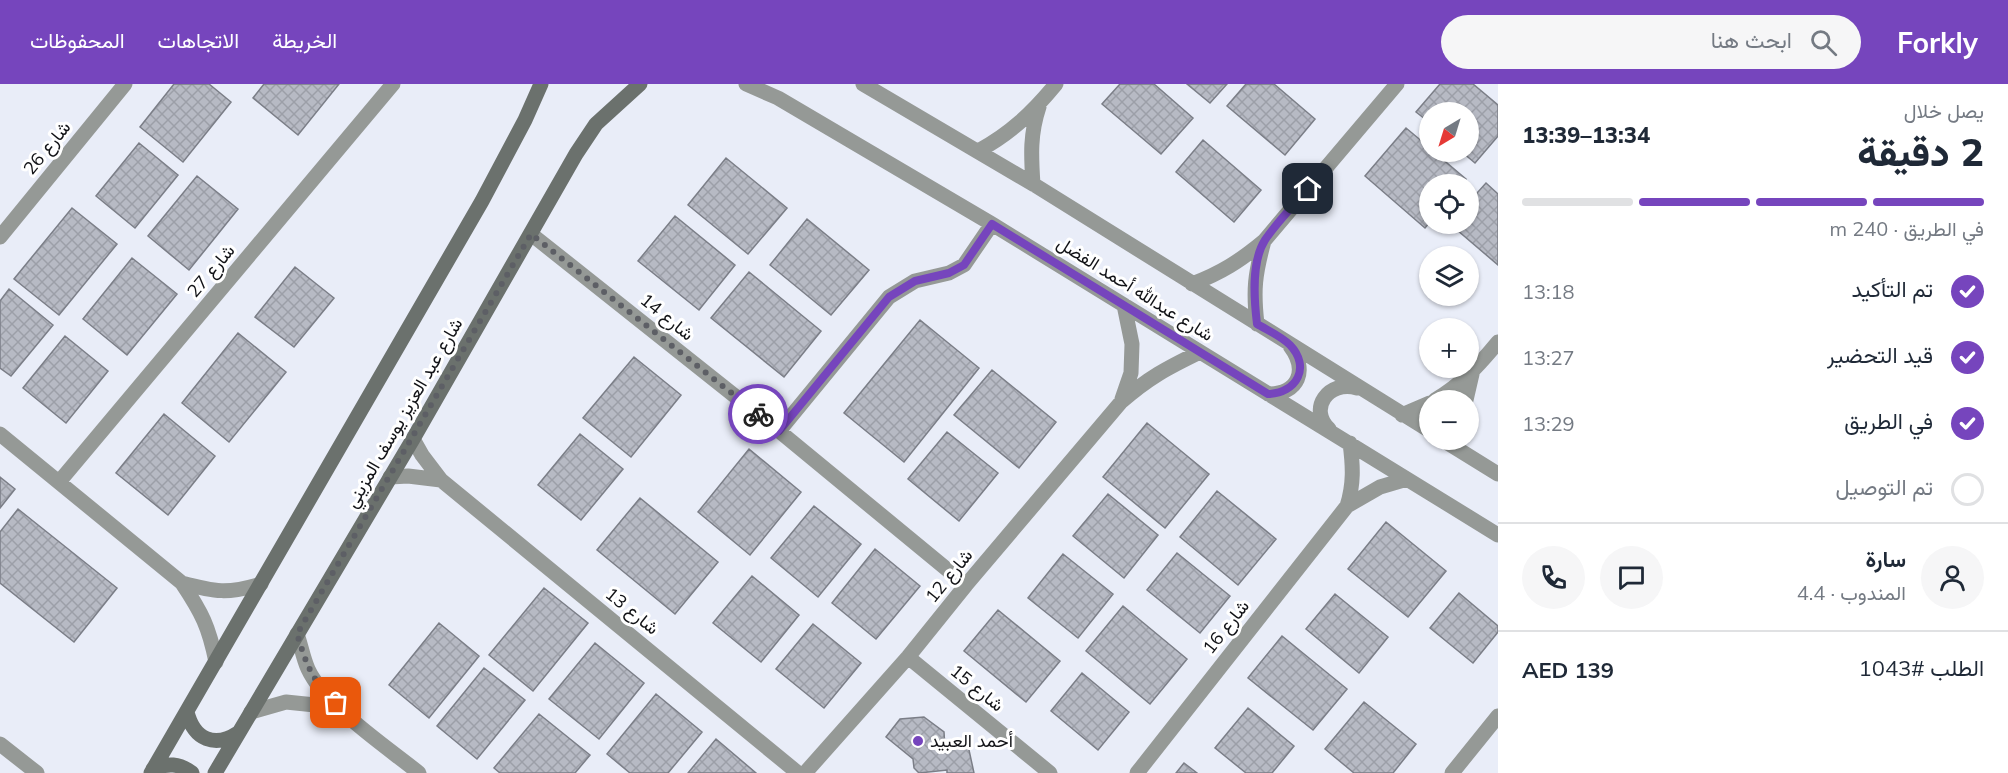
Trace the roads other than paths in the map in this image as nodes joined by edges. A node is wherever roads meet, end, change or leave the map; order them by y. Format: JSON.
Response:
{"nodes":[{"id":1,"x":125,"y":84,"type":"edge"},
{"id":2,"x":393,"y":84,"type":"edge"},
{"id":3,"x":541,"y":84,"type":"edge"},
{"id":4,"x":640,"y":84,"type":"edge"},
{"id":5,"x":746,"y":84,"type":"edge"},
{"id":6,"x":863,"y":84,"type":"edge"},
{"id":7,"x":1056,"y":84,"type":"edge"},
{"id":8,"x":1397,"y":84,"type":"edge"},
{"id":9,"x":775,"y":91,"type":"edge"},
{"id":10,"x":1040,"y":104,"type":"junction"},
{"id":11,"x":978,"y":151,"type":"junction"},
{"id":12,"x":1033,"y":184,"type":"junction"},
{"id":13,"x":992,"y":224,"type":"junction"},
{"id":14,"x":531,"y":234,"type":"junction"},
{"id":15,"x":0,"y":237,"type":"edge"},
{"id":16,"x":1264,"y":241,"type":"junction"},
{"id":17,"x":1192,"y":284,"type":"junction"},
{"id":18,"x":1124,"y":305,"type":"junction"},
{"id":19,"x":1257,"y":324,"type":"junction"},
{"id":20,"x":1498,"y":342,"type":"edge"},
{"id":21,"x":1289,"y":344,"type":"junction"},
{"id":22,"x":1200,"y":352,"type":"junction"},
{"id":23,"x":1479,"y":365,"type":"edge"},
{"id":24,"x":1467,"y":378,"type":"edge"},
{"id":25,"x":1360,"y":389,"type":"junction"},
{"id":26,"x":1451,"y":390,"type":"edge"},
{"id":27,"x":1268,"y":394,"type":"junction"},
{"id":28,"x":1120,"y":402,"type":"junction"},
{"id":29,"x":1419,"y":408,"type":"edge"},
{"id":30,"x":1402,"y":415,"type":"junction"},
{"id":31,"x":1419,"y":425,"type":"edge"},
{"id":32,"x":779,"y":431,"type":"junction"},
{"id":33,"x":0,"y":434,"type":"edge"},
{"id":34,"x":1334,"y":434,"type":"junction"},
{"id":35,"x":413,"y":439,"type":"junction"},
{"id":36,"x":1350,"y":443,"type":"junction"},
{"id":37,"x":1460,"y":450,"type":"edge"},
{"id":38,"x":1470,"y":450,"type":"edge"},
{"id":39,"x":1471,"y":456,"type":"junction"},
{"id":40,"x":1498,"y":474,"type":"edge"},
{"id":41,"x":390,"y":477,"type":"junction"},
{"id":42,"x":1407,"y":479,"type":"junction"},
{"id":43,"x":441,"y":480,"type":"junction"},
{"id":44,"x":59,"y":482,"type":"junction"},
{"id":45,"x":1347,"y":506,"type":"junction"},
{"id":46,"x":1498,"y":535,"type":"edge"},
{"id":47,"x":182,"y":583,"type":"junction"},
{"id":48,"x":261,"y":584,"type":"junction"},
{"id":49,"x":966,"y":585,"type":"junction"},
{"id":50,"x":297,"y":634,"type":"junction"},
{"id":51,"x":908,"y":657,"type":"junction"},
{"id":52,"x":216,"y":662,"type":"junction"},
{"id":53,"x":187,"y":712,"type":"junction"},
{"id":54,"x":251,"y":712,"type":"junction"},
{"id":55,"x":348,"y":715,"type":"junction"},
{"id":56,"x":1498,"y":716,"type":"edge"},
{"id":57,"x":239,"y":732,"type":"junction"},
{"id":58,"x":0,"y":744,"type":"edge"},
{"id":59,"x":152,"y":771,"type":"edge"},
{"id":60,"x":37,"y":773,"type":"edge"},
{"id":61,"x":192,"y":773,"type":"edge"},
{"id":62,"x":215,"y":773,"type":"edge"},
{"id":63,"x":419,"y":773,"type":"edge"},
{"id":64,"x":798,"y":773,"type":"edge"},
{"id":65,"x":805,"y":773,"type":"edge"},
{"id":66,"x":1050,"y":773,"type":"edge"},
{"id":67,"x":1137,"y":773,"type":"edge"},
{"id":68,"x":1452,"y":773,"type":"edge"}],
"edges":[{"from":1,"to":15,"type":"street","name":"شارع 26"},
{"from":2,"to":44,"type":"street","name":"شارع 27"},
{"from":3,"to":48,"type":"street"},
{"from":4,"to":14,"type":"street","name":"شارع عبد العزيز يوسف المزيني"},
{"from":5,"to":9,"type":"street","name":"شارع عبدالله أحمد الفضل"},
{"from":6,"to":11,"type":"street","name":"شارع عبدالله أحمد الفضل"},
{"from":7,"to":10,"type":"street"},
{"from":8,"to":16,"type":"street"},
{"from":9,"to":13,"type":"street","name":"شارع عبدالله أحمد الفضل"},
{"from":10,"to":11,"type":"street"},
{"from":10,"to":12,"type":"street"},
{"from":11,"to":12,"type":"street","name":"شارع عبدالله أحمد الفضل"},
{"from":12,"to":17,"type":"street","name":"شارع عبدالله أحمد الفضل"},
{"from":13,"to":18,"type":"street","name":"شارع عبدالله أحمد الفضل"},
{"from":13,"to":32,"type":"street"},
{"from":14,"to":32,"type":"street","name":"شارع 14"},
{"from":14,"to":35,"type":"street","name":"شارع عبد العزيز يوسف المزيني"},
{"from":16,"to":17,"type":"street"},
{"from":16,"to":19,"type":"street"},
{"from":17,"to":19,"type":"street","name":"شارع عبدالله أحمد الفضل"},
{"from":18,"to":22,"type":"street","name":"شارع عبدالله أحمد الفضل"},
{"from":18,"to":28,"type":"street","name":"شارع 12"},
{"from":19,"to":21,"type":"street","name":"شارع عبدالله أحمد الفضل"},
{"from":20,"to":23,"type":"street"},
{"from":21,"to":25,"type":"street","name":"شارع عبدالله أحمد الفضل"},
{"from":21,"to":27,"type":"street"},
{"from":22,"to":27,"type":"street","name":"شارع عبدالله أحمد الفضل"},
{"from":22,"to":28,"type":"street","name":"شارع 12"},
{"from":24,"to":26,"type":"street"},
{"from":25,"to":30,"type":"street","name":"شارع عبدالله أحمد الفضل"},
{"from":25,"to":34,"type":"street"},
{"from":27,"to":34,"type":"street","name":"شارع عبدالله أحمد الفضل"},
{"from":28,"to":49,"type":"street","name":"شارع 12"},
{"from":29,"to":30,"type":"street"},
{"from":30,"to":31,"type":"street","name":"شارع عبدالله أحمد الفضل"},
{"from":32,"to":49,"type":"street","name":"شارع 14"},
{"from":33,"to":44,"type":"street"},
{"from":34,"to":36,"type":"street","name":"شارع عبدالله أحمد الفضل"},
{"from":35,"to":41,"type":"street","name":"شارع عبد العزيز يوسف المزيني"},
{"from":35,"to":43,"type":"street","name":"شارع 13"},
{"from":36,"to":42,"type":"street","name":"شارع عبدالله أحمد الفضل"},
{"from":36,"to":45,"type":"street","name":"شارع 16"},
{"from":37,"to":39,"type":"street"},
{"from":38,"to":39,"type":"street"},
{"from":39,"to":40,"type":"street"},
{"from":41,"to":43,"type":"street"},
{"from":41,"to":50,"type":"street","name":"شارع عبد العزيز يوسف المزيني"},
{"from":42,"to":45,"type":"street","name":"شارع 16"},
{"from":42,"to":46,"type":"street","name":"شارع عبدالله أحمد الفضل"},
{"from":43,"to":64,"type":"street","name":"شارع 13"},
{"from":44,"to":47,"type":"street"},
{"from":45,"to":67,"type":"street","name":"شارع 16"},
{"from":47,"to":48,"type":"street"},
{"from":47,"to":52,"type":"street"},
{"from":48,"to":52,"type":"street"},
{"from":49,"to":51,"type":"street","name":"شارع 12"},
{"from":50,"to":54,"type":"street","name":"شارع عبد العزيز يوسف المزيني"},
{"from":50,"to":55,"type":"street"},
{"from":51,"to":65,"type":"street","name":"شارع 12"},
{"from":51,"to":66,"type":"street","name":"شارع 15"},
{"from":52,"to":53,"type":"street"},
{"from":53,"to":57,"type":"street"},
{"from":53,"to":59,"type":"street"},
{"from":54,"to":55,"type":"street"},
{"from":54,"to":57,"type":"street","name":"شارع عبد العزيز يوسف المزيني"},
{"from":55,"to":63,"type":"street"},
{"from":56,"to":68,"type":"street"},
{"from":57,"to":62,"type":"street","name":"شارع عبد العزيز يوسف المزيني"},
{"from":58,"to":60,"type":"street"},
{"from":59,"to":61,"type":"street"}]}
